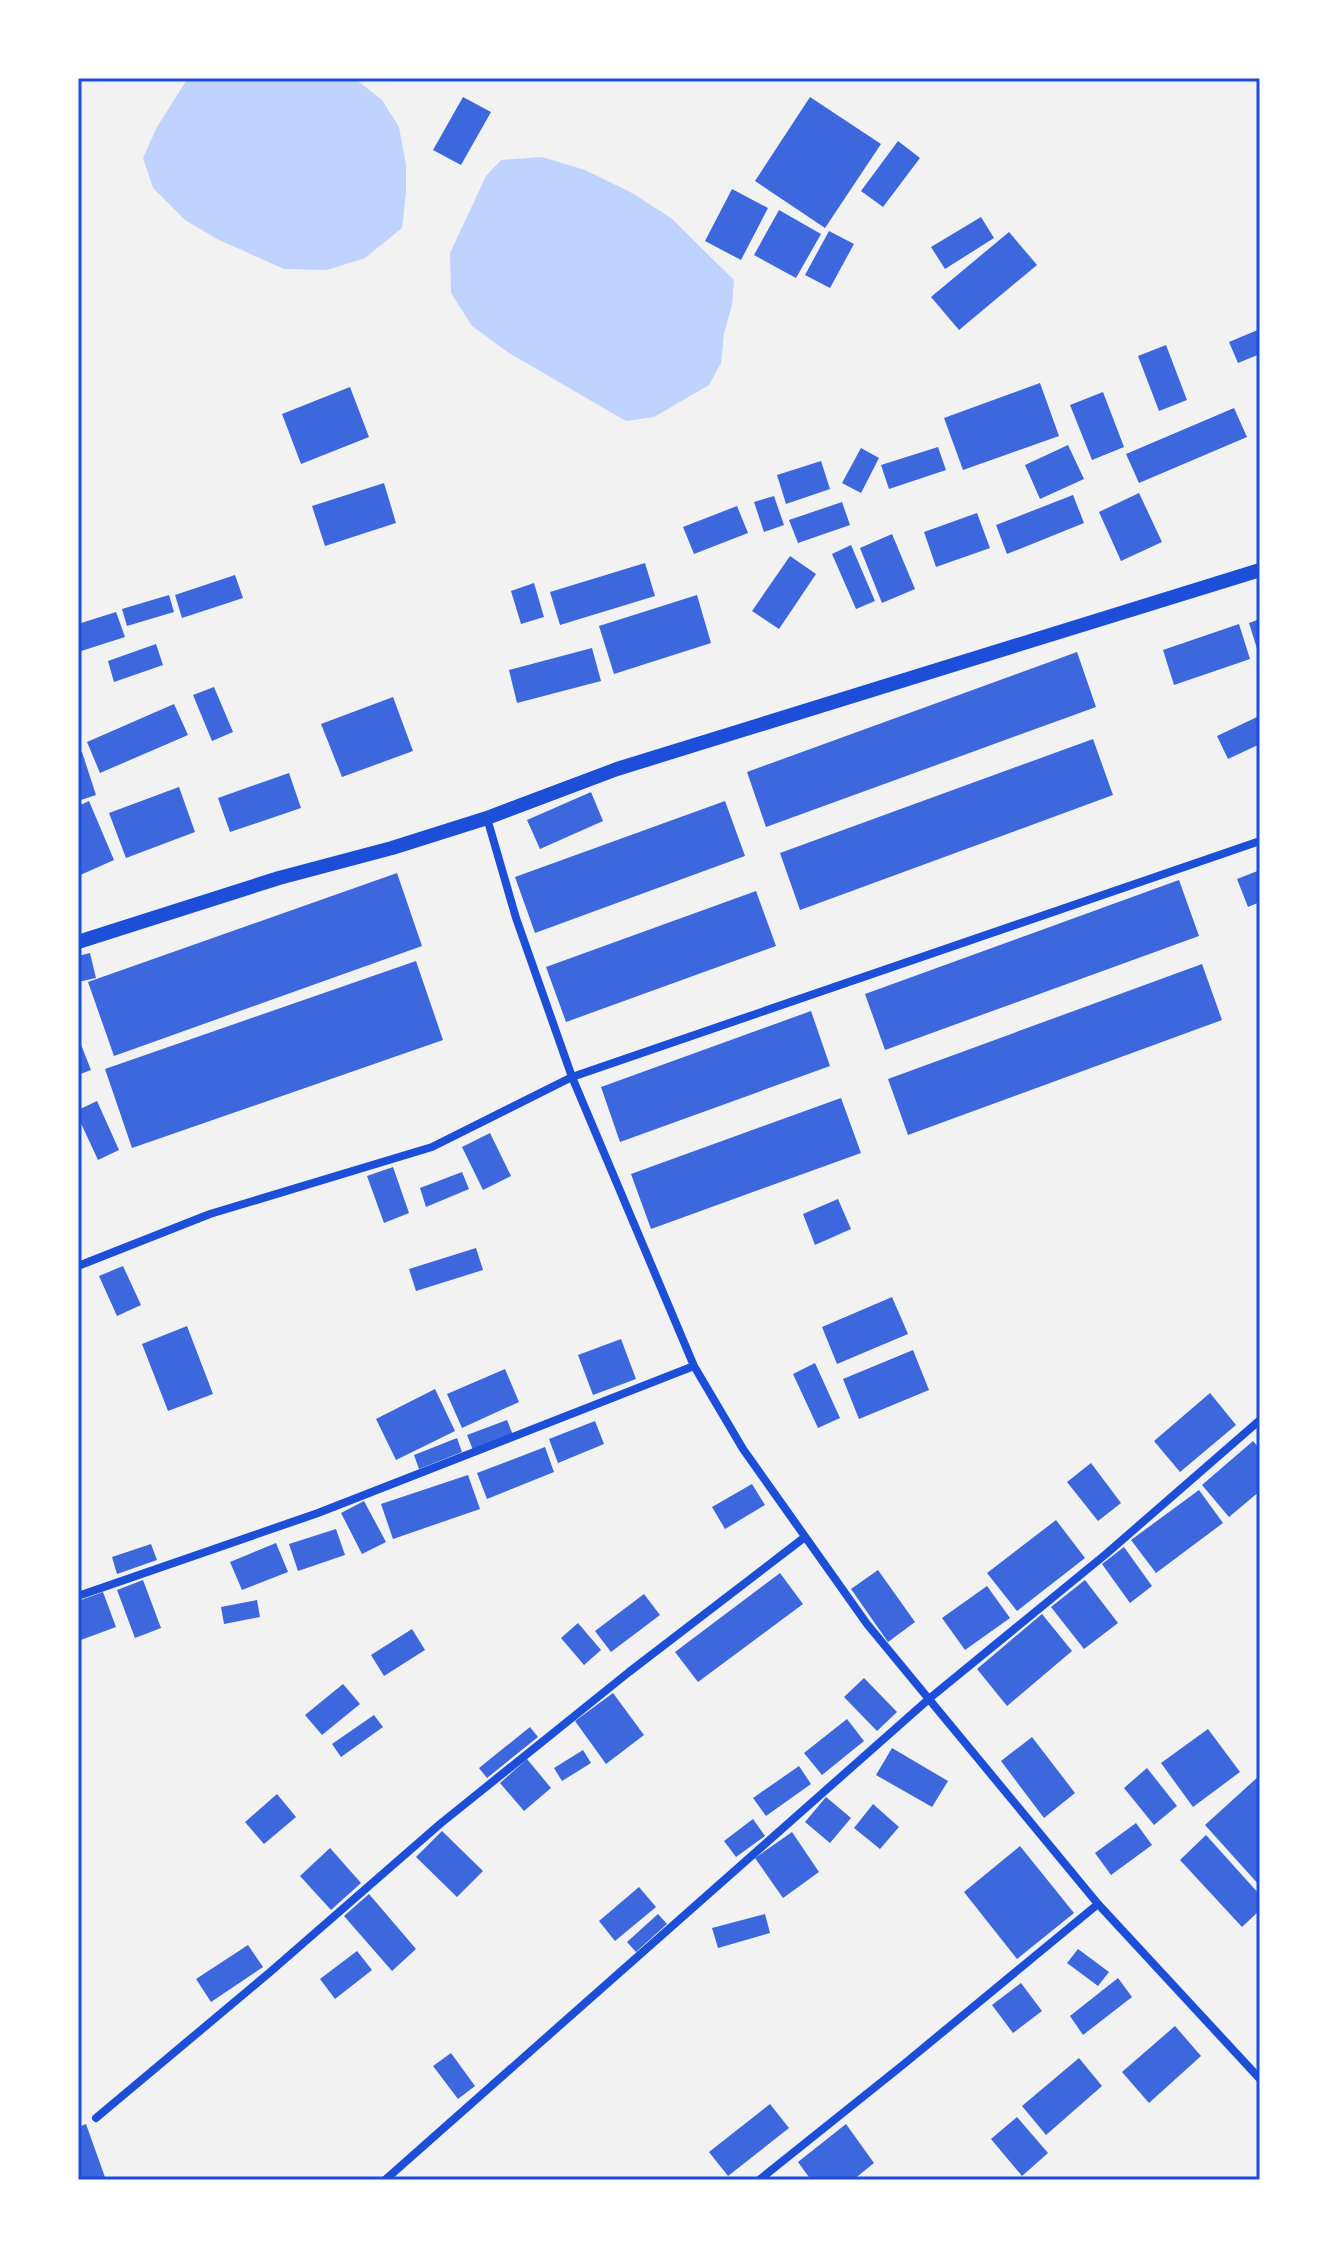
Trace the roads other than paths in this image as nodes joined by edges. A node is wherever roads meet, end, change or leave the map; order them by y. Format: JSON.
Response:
{"nodes":[{"id":1,"x":1260,"y":570,"type":"edge"},
{"id":2,"x":487,"y":818,"type":"junction"},
{"id":3,"x":1260,"y":841,"type":"edge"},
{"id":4,"x":78,"y":942,"type":"edge"},
{"id":5,"x":572,"y":1077,"type":"junction"},
{"id":6,"x":78,"y":1266,"type":"edge"},
{"id":7,"x":694,"y":1366,"type":"junction"},
{"id":8,"x":1260,"y":1420,"type":"edge"},
{"id":9,"x":805,"y":1537,"type":"junction"},
{"id":10,"x":78,"y":1596,"type":"edge"},
{"id":11,"x":930,"y":1698,"type":"junction"},
{"id":12,"x":1098,"y":1904,"type":"junction"},
{"id":13,"x":1260,"y":2079,"type":"edge"},
{"id":14,"x":96,"y":2118,"type":"dead end"},
{"id":15,"x":385,"y":2180,"type":"edge"},
{"id":16,"x":759,"y":2180,"type":"edge"}],
"edges":[{"from":1,"to":2,"type":"street"},
{"from":2,"to":4,"type":"street"},
{"from":2,"to":5,"type":"street"},
{"from":3,"to":5,"type":"street"},
{"from":5,"to":6,"type":"street"},
{"from":5,"to":7,"type":"street"},
{"from":7,"to":9,"type":"street"},
{"from":7,"to":10,"type":"street"},
{"from":8,"to":11,"type":"street"},
{"from":9,"to":11,"type":"street"},
{"from":9,"to":14,"type":"street"},
{"from":11,"to":12,"type":"street"},
{"from":11,"to":15,"type":"street"},
{"from":12,"to":13,"type":"street"},
{"from":12,"to":16,"type":"street"}]}
